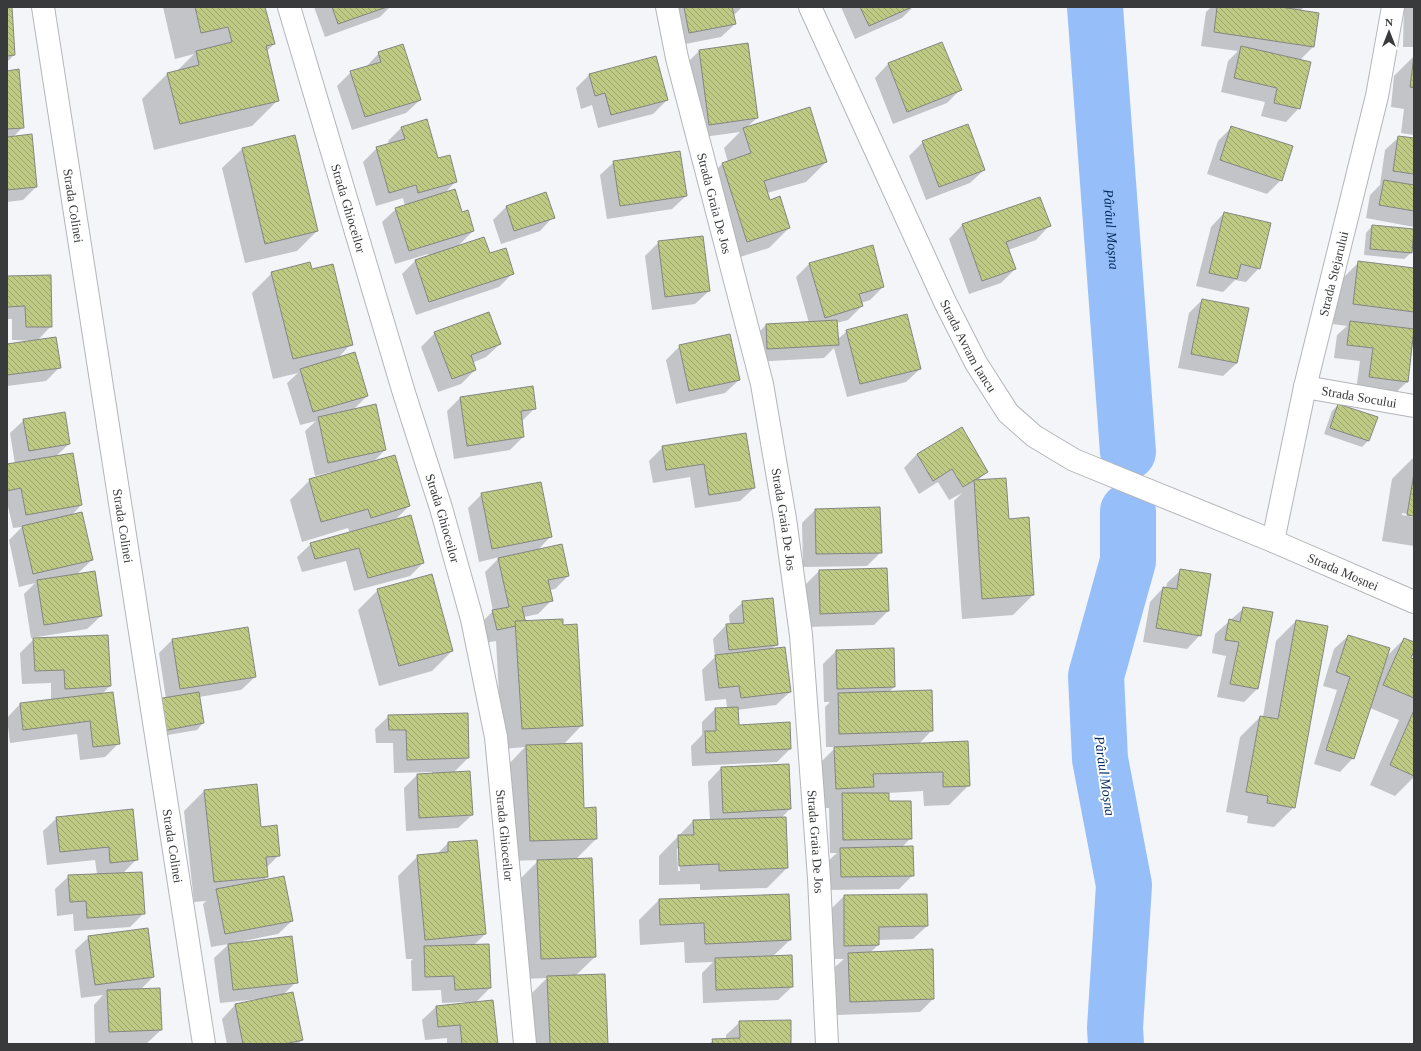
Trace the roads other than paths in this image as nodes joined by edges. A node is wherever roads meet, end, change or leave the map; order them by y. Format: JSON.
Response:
{"nodes":[{"id":1,"x":43,"y":7,"type":"edge"},
{"id":2,"x":289,"y":7,"type":"edge"},
{"id":3,"x":667,"y":7,"type":"edge"},
{"id":4,"x":810,"y":7,"type":"edge"},
{"id":5,"x":1393,"y":7,"type":"edge"},
{"id":6,"x":1305,"y":387,"type":"junction"},
{"id":7,"x":1414,"y":406,"type":"edge"},
{"id":8,"x":1273,"y":541,"type":"junction"},
{"id":9,"x":1414,"y":602,"type":"edge"},
{"id":10,"x":204,"y":1044,"type":"edge"},
{"id":11,"x":525,"y":1044,"type":"edge"},
{"id":12,"x":827,"y":1044,"type":"edge"}],
"edges":[{"from":1,"to":10,"type":"street","name":"Strada Colinei"},
{"from":2,"to":11,"type":"street","name":"Strada Ghioceilor"},
{"from":3,"to":12,"type":"street","name":"Strada Graia De Jos"},
{"from":4,"to":8,"type":"street","name":"Strada Avram Iancu"},
{"from":5,"to":6,"type":"street","name":"Strada Stejarului"},
{"from":6,"to":7,"type":"street","name":"Strada Socului"},
{"from":6,"to":8,"type":"street","name":"Strada Stejarului"},
{"from":8,"to":9,"type":"street","name":"Strada Moșnei"}]}
